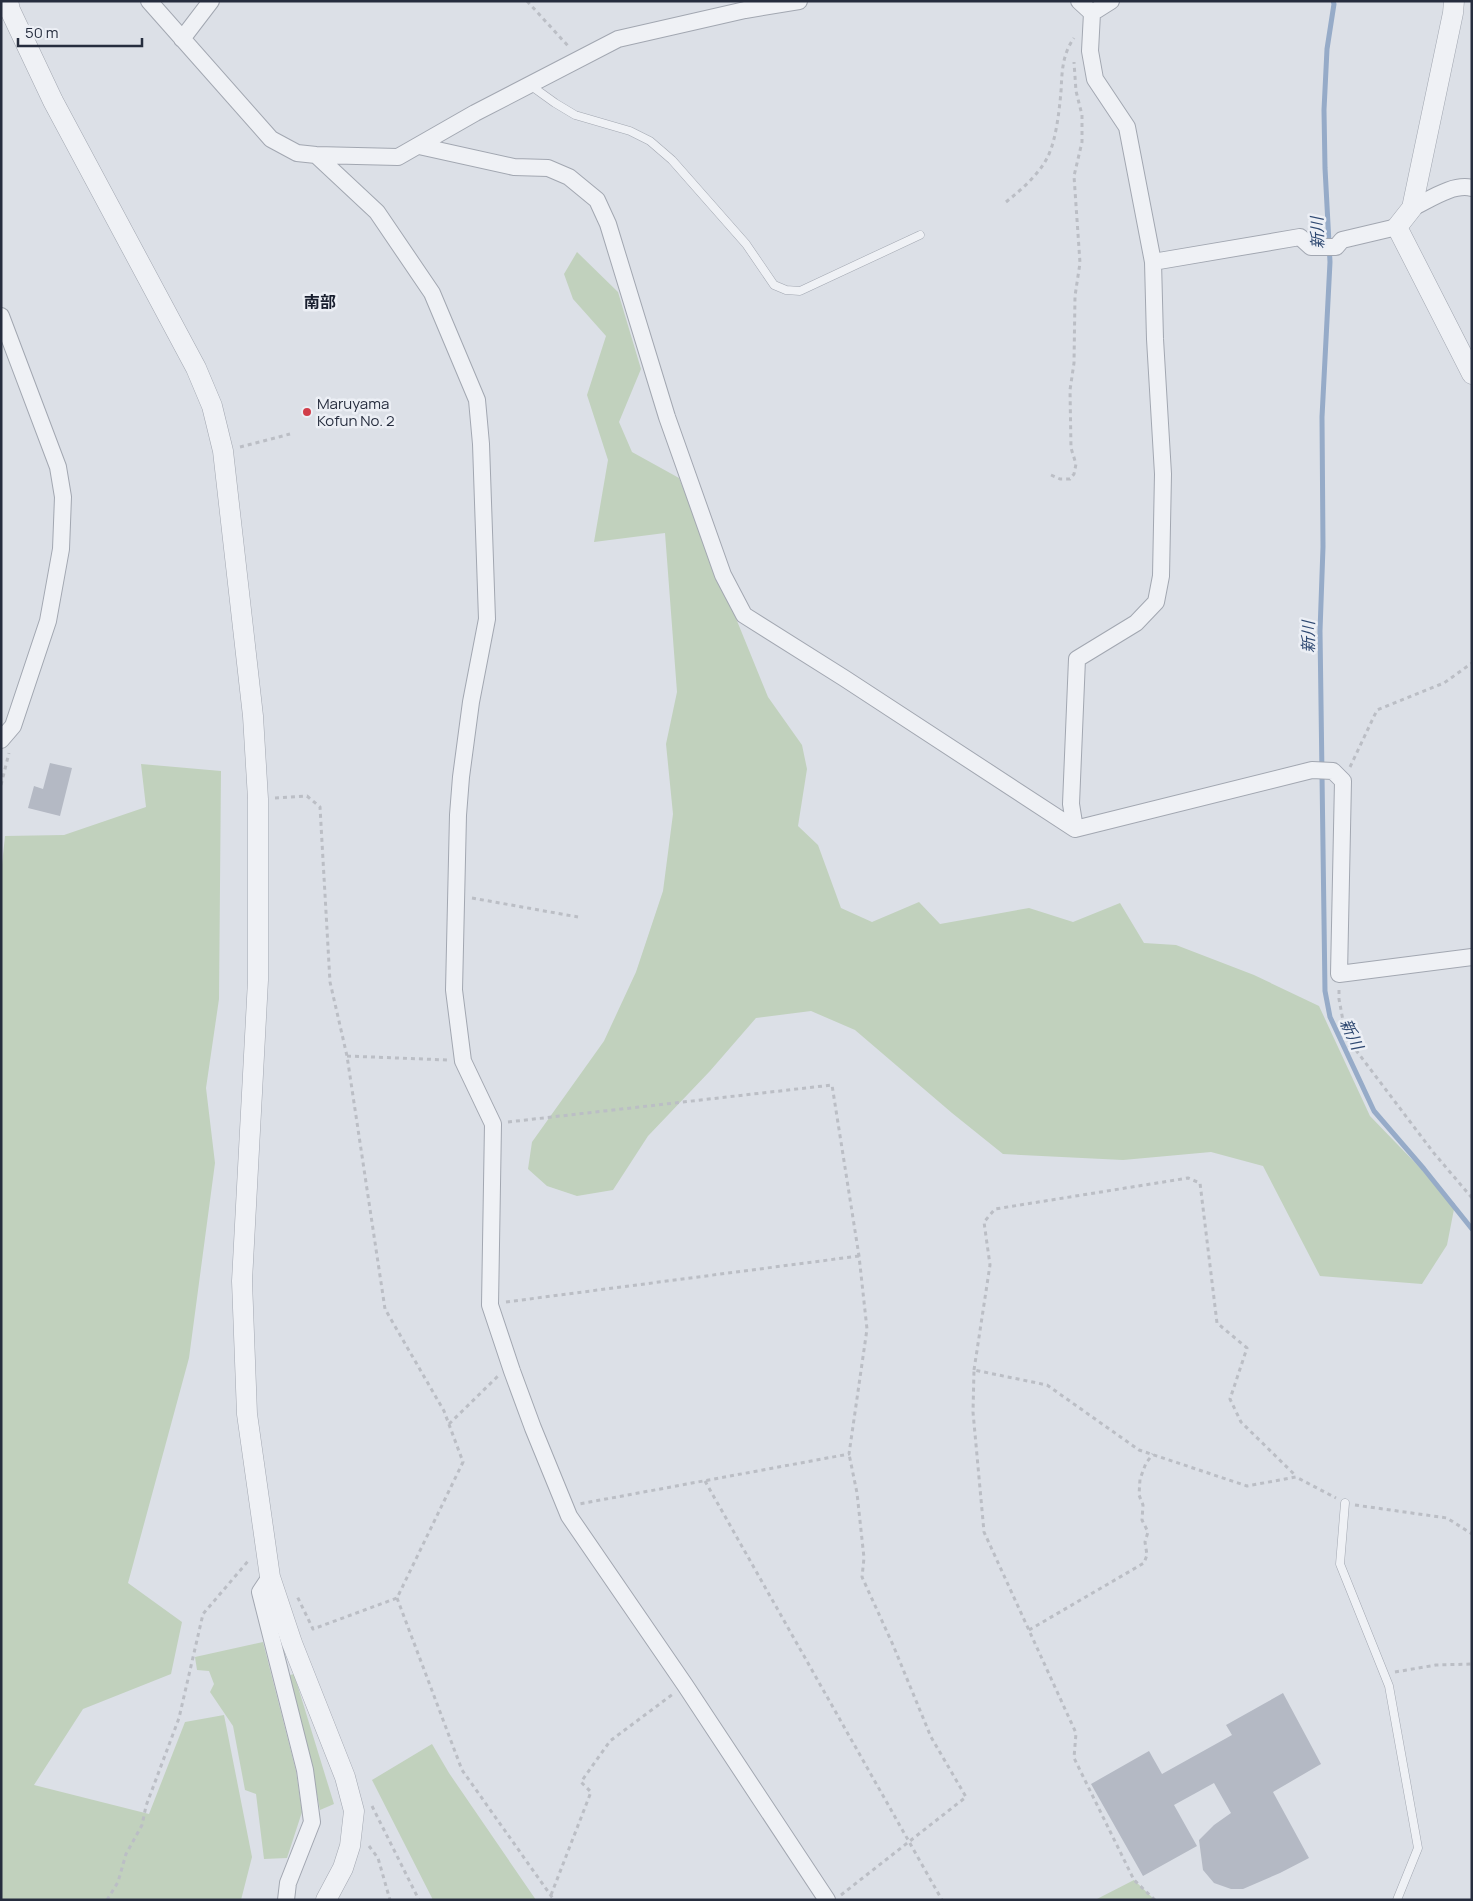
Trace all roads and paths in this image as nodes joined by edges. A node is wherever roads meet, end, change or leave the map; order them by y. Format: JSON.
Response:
{"nodes":[{"id":1,"x":8,"y":1,"type":"edge"},
{"id":2,"x":149,"y":1,"type":"edge"},
{"id":3,"x":211,"y":1,"type":"edge"},
{"id":4,"x":527,"y":1,"type":"edge"},
{"id":5,"x":799,"y":1,"type":"edge"},
{"id":6,"x":1079,"y":1,"type":"edge"},
{"id":7,"x":1111,"y":1,"type":"edge"},
{"id":8,"x":1454,"y":1,"type":"edge"},
{"id":9,"x":744,"y":5,"type":"edge"},
{"id":10,"x":1092,"y":12,"type":"junction"},
{"id":11,"x":182,"y":39,"type":"junction"},
{"id":12,"x":1075,"y":54,"type":"dead end"},
{"id":13,"x":579,"y":59,"type":"junction"},
{"id":14,"x":530,"y":85,"type":"junction"},
{"id":15,"x":419,"y":146,"type":"junction"},
{"id":16,"x":316,"y":155,"type":"junction"},
{"id":17,"x":1472,"y":188,"type":"edge"},
{"id":18,"x":1006,"y":202,"type":"dead end"},
{"id":19,"x":1412,"y":208,"type":"junction"},
{"id":20,"x":1396,"y":227,"type":"junction"},
{"id":21,"x":920,"y":235,"type":"dead end"},
{"id":22,"x":1153,"y":262,"type":"junction"},
{"id":23,"x":1,"y":316,"type":"edge"},
{"id":24,"x":1472,"y":374,"type":"edge"},
{"id":25,"x":290,"y":434,"type":"dead end"},
{"id":26,"x":223,"y":451,"type":"junction"},
{"id":27,"x":1051,"y":475,"type":"dead end"},
{"id":28,"x":1472,"y":663,"type":"edge"},
{"id":29,"x":3,"y":739,"type":"edge"},
{"id":30,"x":1338,"y":776,"type":"junction"},
{"id":31,"x":1,"y":785,"type":"edge"},
{"id":32,"x":258,"y":799,"type":"junction"},
{"id":33,"x":1075,"y":829,"type":"junction"},
{"id":34,"x":456,"y":896,"type":"junction"},
{"id":35,"x":578,"y":917,"type":"dead end"},
{"id":36,"x":1472,"y":957,"type":"edge"},
{"id":37,"x":1339,"y":974,"type":"junction"},
{"id":38,"x":347,"y":1056,"type":"junction"},
{"id":39,"x":463,"y":1061,"type":"junction"},
{"id":40,"x":493,"y":1124,"type":"junction"},
{"id":41,"x":1472,"y":1198,"type":"edge"},
{"id":42,"x":859,"y":1256,"type":"junction"},
{"id":43,"x":490,"y":1304,"type":"junction"},
{"id":44,"x":509,"y":1364,"type":"junction"},
{"id":45,"x":974,"y":1370,"type":"junction"},
{"id":46,"x":449,"y":1424,"type":"junction"},
{"id":47,"x":849,"y":1454,"type":"junction"},
{"id":48,"x":1153,"y":1454,"type":"junction"},
{"id":49,"x":1296,"y":1477,"type":"junction"},
{"id":50,"x":705,"y":1481,"type":"junction"},
{"id":51,"x":1345,"y":1503,"type":"junction"},
{"id":52,"x":564,"y":1507,"type":"junction"},
{"id":53,"x":1472,"y":1534,"type":"edge"},
{"id":54,"x":264,"y":1542,"type":"junction"},
{"id":55,"x":270,"y":1577,"type":"junction"},
{"id":56,"x":294,"y":1590,"type":"dead end"},
{"id":57,"x":397,"y":1598,"type":"junction"},
{"id":58,"x":1029,"y":1630,"type":"junction"},
{"id":59,"x":1472,"y":1664,"type":"edge"},
{"id":60,"x":1384,"y":1674,"type":"junction"},
{"id":61,"x":685,"y":1685,"type":"junction"},
{"id":62,"x":371,"y":1804,"type":"dead end"},
{"id":63,"x":352,"y":1823,"type":"junction"},
{"id":64,"x":909,"y":1841,"type":"junction"},
{"id":65,"x":551,"y":1895,"type":"junction"},
{"id":66,"x":107,"y":1900,"type":"edge"},
{"id":67,"x":286,"y":1900,"type":"edge"},
{"id":68,"x":326,"y":1900,"type":"edge"},
{"id":69,"x":390,"y":1900,"type":"edge"},
{"id":70,"x":419,"y":1900,"type":"edge"},
{"id":71,"x":554,"y":1900,"type":"edge"},
{"id":72,"x":826,"y":1900,"type":"edge"},
{"id":73,"x":835,"y":1900,"type":"edge"},
{"id":74,"x":942,"y":1900,"type":"edge"},
{"id":75,"x":1155,"y":1900,"type":"edge"},
{"id":76,"x":1397,"y":1900,"type":"edge"}],
"edges":[{"from":1,"to":26,"type":"street"},
{"from":2,"to":11,"type":"street"},
{"from":3,"to":11,"type":"street"},
{"from":4,"to":13,"type":"path"},
{"from":5,"to":9,"type":"street"},
{"from":6,"to":10,"type":"street"},
{"from":7,"to":10,"type":"street"},
{"from":8,"to":19,"type":"street"},
{"from":9,"to":13,"type":"street"},
{"from":10,"to":18,"type":"path"},
{"from":10,"to":22,"type":"street"},
{"from":11,"to":16,"type":"street"},
{"from":12,"to":27,"type":"path"},
{"from":13,"to":14,"type":"street"},
{"from":14,"to":15,"type":"street"},
{"from":14,"to":21,"type":"lane"},
{"from":15,"to":16,"type":"street"},
{"from":15,"to":33,"type":"street"},
{"from":16,"to":34,"type":"street"},
{"from":17,"to":19,"type":"street"},
{"from":19,"to":20,"type":"street"},
{"from":20,"to":22,"type":"street"},
{"from":20,"to":24,"type":"street"},
{"from":22,"to":33,"type":"street"},
{"from":23,"to":29,"type":"street"},
{"from":25,"to":26,"type":"path"},
{"from":26,"to":32,"type":"street"},
{"from":28,"to":30,"type":"path"},
{"from":29,"to":31,"type":"path"},
{"from":30,"to":33,"type":"street"},
{"from":30,"to":37,"type":"street"},
{"from":32,"to":38,"type":"path"},
{"from":32,"to":54,"type":"street"},
{"from":34,"to":35,"type":"path"},
{"from":34,"to":39,"type":"street"},
{"from":36,"to":37,"type":"street"},
{"from":37,"to":41,"type":"path"},
{"from":38,"to":39,"type":"path"},
{"from":38,"to":46,"type":"path"},
{"from":39,"to":40,"type":"street"},
{"from":40,"to":42,"type":"path"},
{"from":40,"to":43,"type":"street"},
{"from":42,"to":43,"type":"path"},
{"from":42,"to":47,"type":"path"},
{"from":43,"to":44,"type":"street"},
{"from":44,"to":46,"type":"path"},
{"from":44,"to":52,"type":"street"},
{"from":45,"to":48,"type":"path"},
{"from":45,"to":49,"type":"path"},
{"from":45,"to":58,"type":"path"},
{"from":46,"to":57,"type":"path"},
{"from":47,"to":50,"type":"path"},
{"from":47,"to":64,"type":"path"},
{"from":48,"to":49,"type":"path"},
{"from":48,"to":58,"type":"path"},
{"from":49,"to":51,"type":"path"},
{"from":50,"to":52,"type":"path"},
{"from":50,"to":64,"type":"path"},
{"from":51,"to":53,"type":"path"},
{"from":51,"to":60,"type":"lane"},
{"from":52,"to":61,"type":"street"},
{"from":54,"to":55,"type":"street"},
{"from":54,"to":66,"type":"path"},
{"from":55,"to":63,"type":"street"},
{"from":55,"to":67,"type":"street"},
{"from":56,"to":57,"type":"path"},
{"from":57,"to":65,"type":"path"},
{"from":58,"to":75,"type":"path"},
{"from":59,"to":60,"type":"path"},
{"from":60,"to":76,"type":"lane"},
{"from":61,"to":65,"type":"path"},
{"from":61,"to":72,"type":"street"},
{"from":62,"to":70,"type":"path"},
{"from":63,"to":68,"type":"street"},
{"from":63,"to":69,"type":"path"},
{"from":64,"to":73,"type":"path"},
{"from":64,"to":74,"type":"path"},
{"from":65,"to":71,"type":"path"}]}
